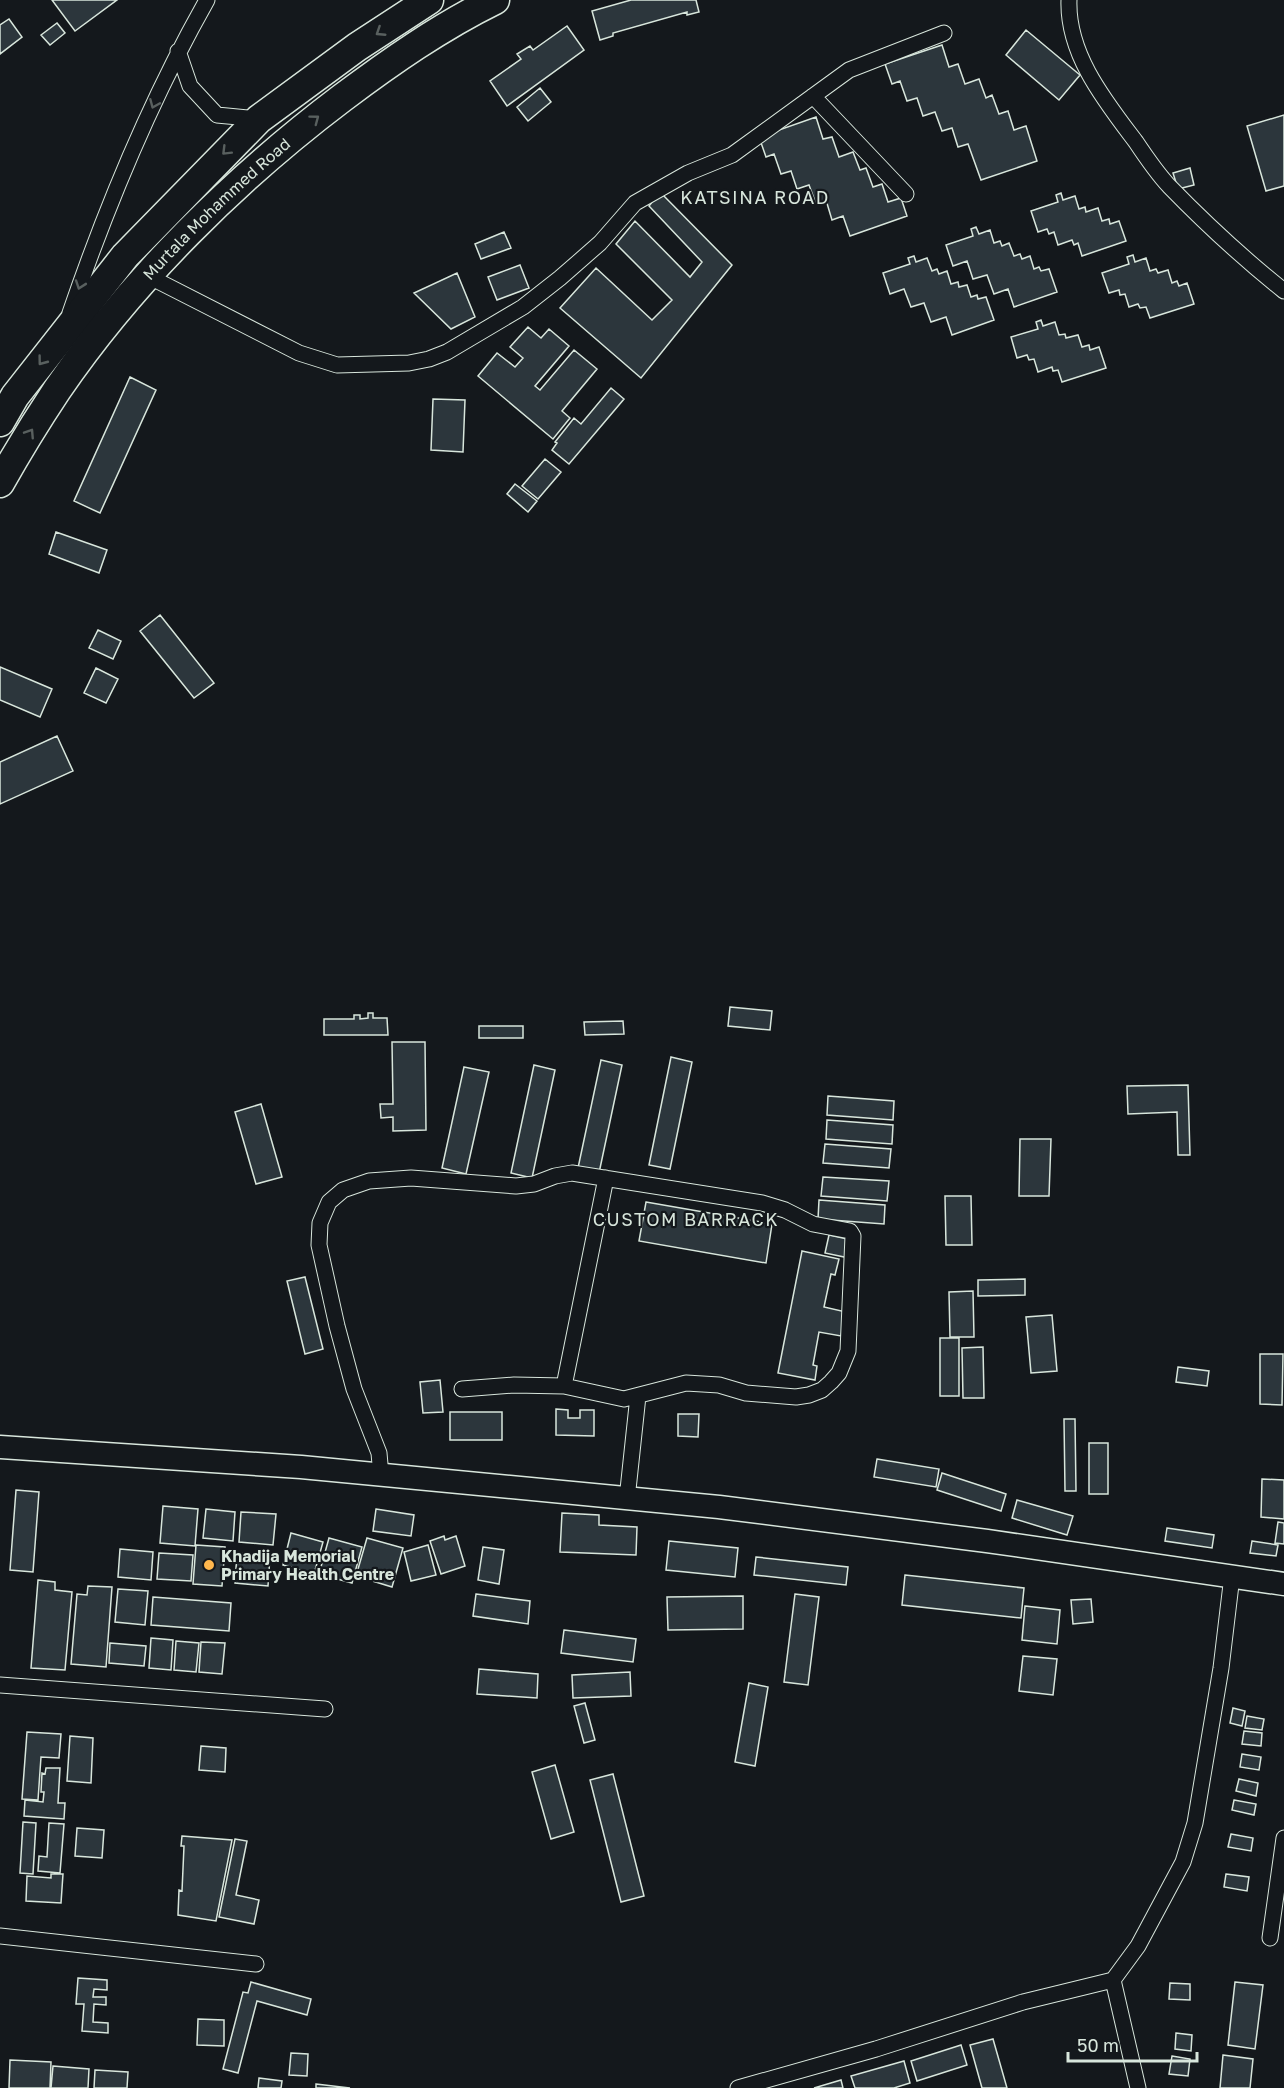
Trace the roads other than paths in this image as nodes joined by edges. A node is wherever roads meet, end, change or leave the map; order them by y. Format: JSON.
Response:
{"nodes":[{"id":1,"x":206,"y":0,"type":"edge"},
{"id":2,"x":429,"y":0,"type":"edge"},
{"id":3,"x":495,"y":0,"type":"edge"},
{"id":4,"x":1069,"y":0,"type":"edge"},
{"id":5,"x":944,"y":33,"type":"dead end"},
{"id":6,"x":178,"y":51,"type":"junction"},
{"id":7,"x":813,"y":96,"type":"junction"},
{"id":8,"x":259,"y":119,"type":"junction"},
{"id":9,"x":906,"y":194,"type":"dead end"},
{"id":10,"x":148,"y":276,"type":"junction"},
{"id":11,"x":1284,"y":291,"type":"edge"},
{"id":12,"x":64,"y":332,"type":"junction"},
{"id":13,"x":0,"y":422,"type":"edge"},
{"id":14,"x":0,"y":483,"type":"edge"},
{"id":15,"x":606,"y":1178,"type":"junction"},
{"id":16,"x":564,"y":1386,"type":"junction"},
{"id":17,"x":462,"y":1389,"type":"dead end"},
{"id":18,"x":638,"y":1396,"type":"junction"},
{"id":19,"x":0,"y":1447,"type":"edge"},
{"id":20,"x":381,"y":1476,"type":"junction"},
{"id":21,"x":627,"y":1499,"type":"junction"},
{"id":22,"x":1232,"y":1576,"type":"junction"},
{"id":23,"x":1284,"y":1584,"type":"edge"},
{"id":24,"x":0,"y":1685,"type":"edge"},
{"id":25,"x":325,"y":1709,"type":"dead end"},
{"id":26,"x":1284,"y":1838,"type":"edge"},
{"id":27,"x":0,"y":1936,"type":"edge"},
{"id":28,"x":1270,"y":1938,"type":"dead end"},
{"id":29,"x":256,"y":1964,"type":"dead end"},
{"id":30,"x":1113,"y":1980,"type":"junction"},
{"id":31,"x":738,"y":2088,"type":"edge"},
{"id":32,"x":1138,"y":2088,"type":"edge"}],
"edges":[{"from":1,"to":6,"type":"street"},
{"from":2,"to":8,"type":"highway","name":"Murtala Mohammed Road","one_way":true},
{"from":10,"to":3,"type":"highway","name":"Murtala Mohammed Road","one_way":true},
{"from":4,"to":11,"type":"street"},
{"from":5,"to":7,"type":"street"},
{"from":6,"to":8,"type":"street"},
{"from":6,"to":12,"type":"street","one_way":true},
{"from":7,"to":9,"type":"street"},
{"from":7,"to":10,"type":"street"},
{"from":8,"to":12,"type":"highway","name":"Murtala Mohammed Road","one_way":true},
{"from":14,"to":10,"type":"highway","name":"Murtala Mohammed Road","one_way":true},
{"from":12,"to":13,"type":"highway","name":"Murtala Mohammed Road","one_way":true},
{"from":15,"to":16,"type":"street"},
{"from":15,"to":18,"type":"street"},
{"from":15,"to":20,"type":"street"},
{"from":16,"to":17,"type":"street"},
{"from":16,"to":18,"type":"street"},
{"from":18,"to":21,"type":"street"},
{"from":19,"to":20,"type":"main road"},
{"from":20,"to":21,"type":"main road"},
{"from":21,"to":22,"type":"main road"},
{"from":22,"to":23,"type":"main road"},
{"from":22,"to":30,"type":"street"},
{"from":24,"to":25,"type":"street"},
{"from":26,"to":28,"type":"street"},
{"from":27,"to":29,"type":"street"},
{"from":30,"to":31,"type":"street"},
{"from":30,"to":32,"type":"street"}]}
